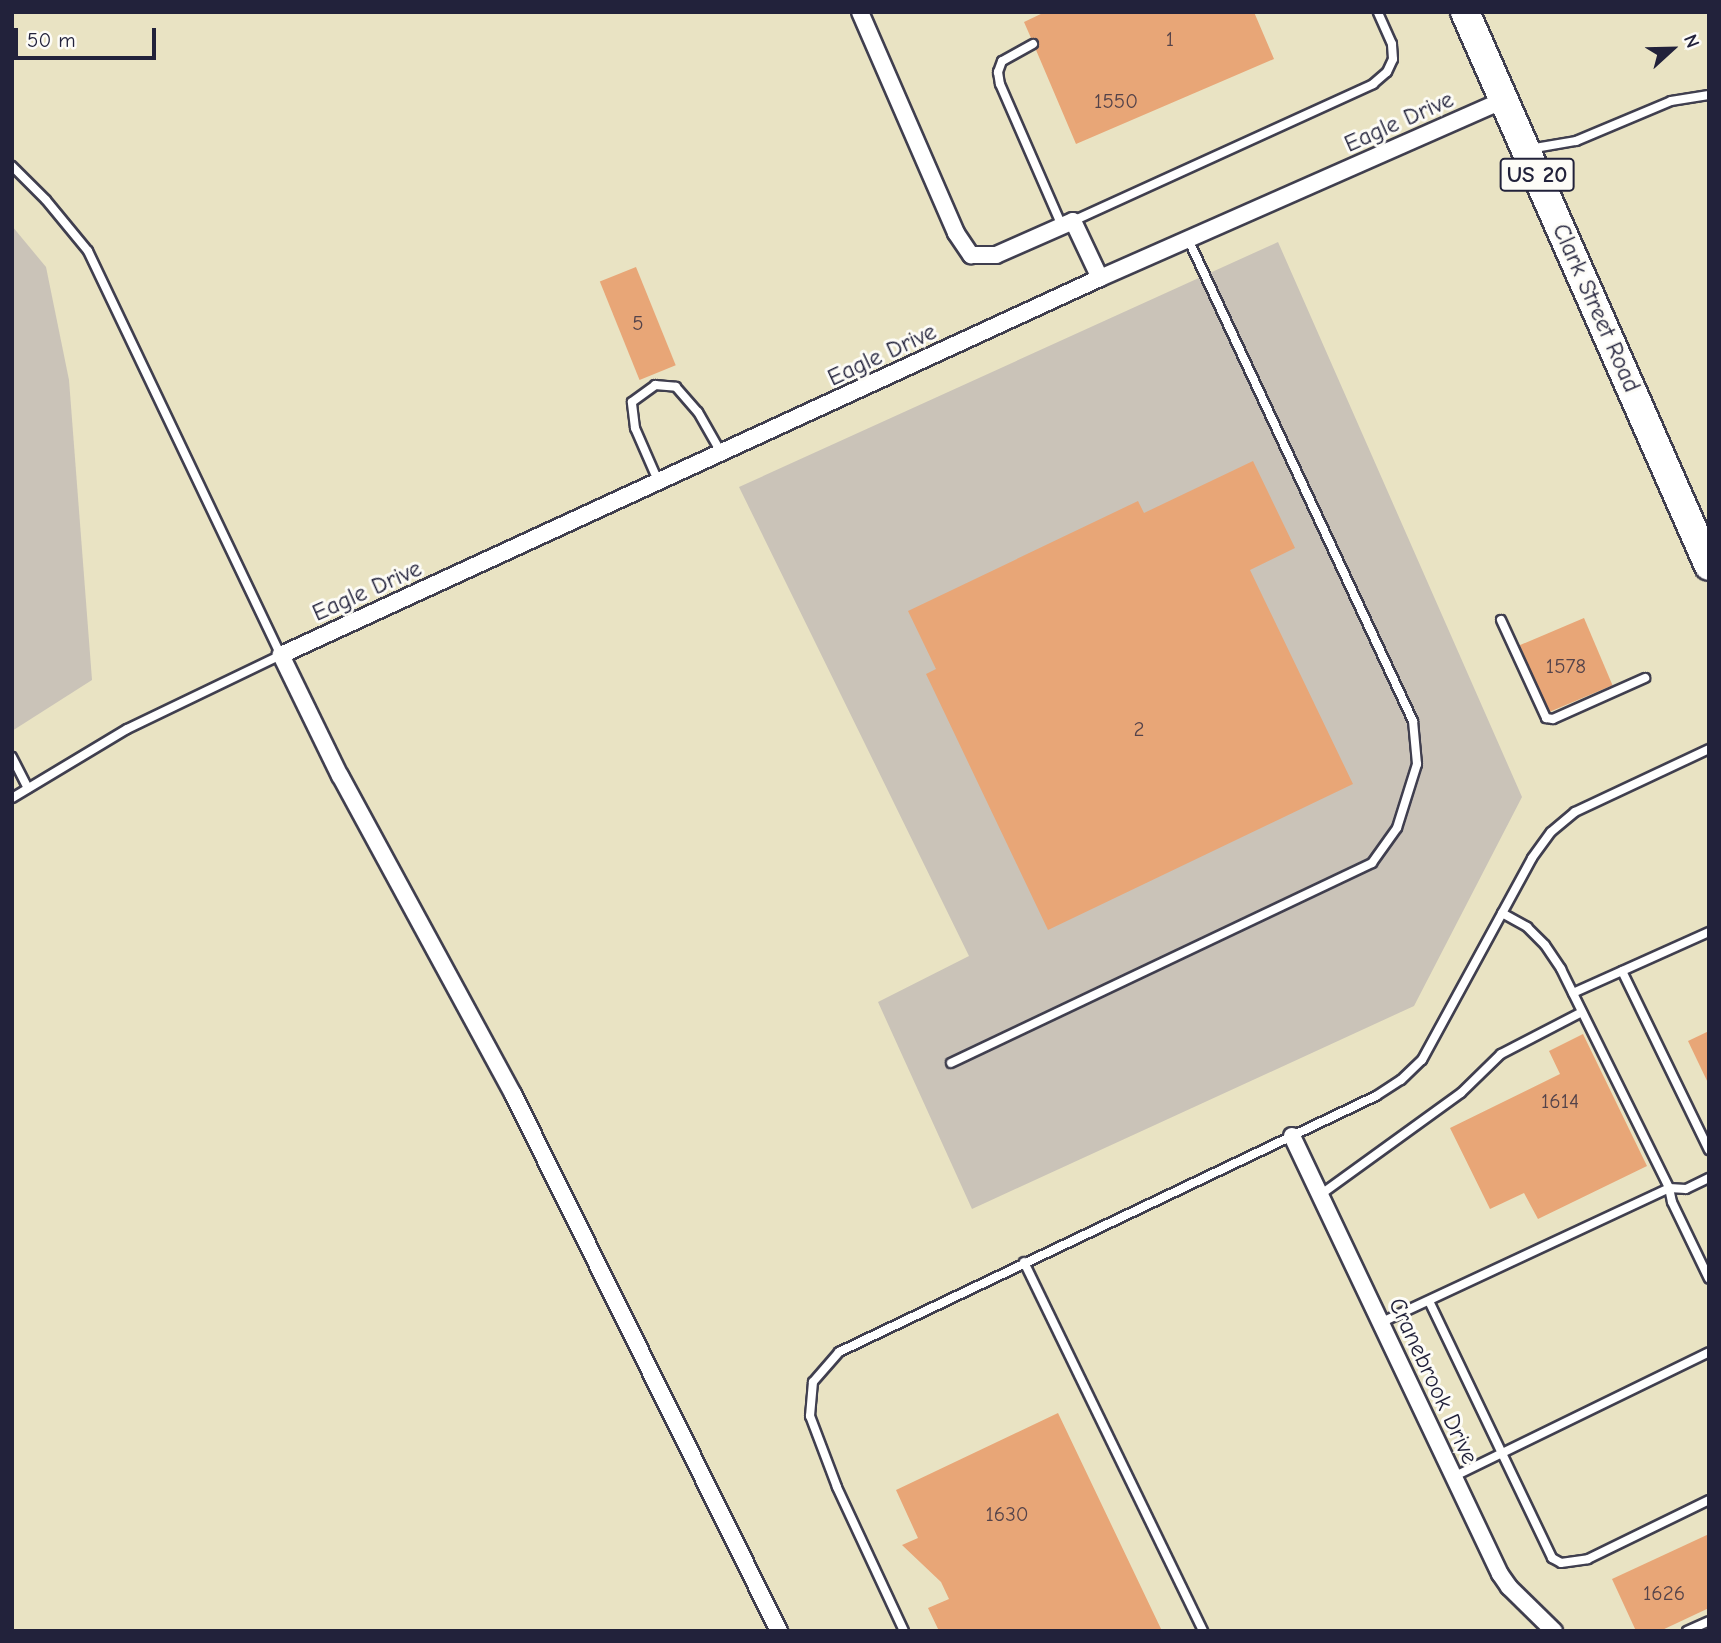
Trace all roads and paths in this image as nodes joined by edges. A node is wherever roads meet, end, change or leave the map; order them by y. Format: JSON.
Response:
{"nodes":[{"id":1,"x":860,"y":12,"type":"edge"},
{"id":2,"x":1378,"y":12,"type":"edge"},
{"id":3,"x":1465,"y":12,"type":"edge"},
{"id":4,"x":1033,"y":44,"type":"dead end"},
{"id":5,"x":1709,"y":95,"type":"edge"},
{"id":6,"x":1504,"y":100,"type":"junction"},
{"id":7,"x":1526,"y":149,"type":"junction"},
{"id":8,"x":12,"y":166,"type":"edge"},
{"id":9,"x":1068,"y":223,"type":"junction"},
{"id":10,"x":1189,"y":241,"type":"junction"},
{"id":11,"x":1100,"y":278,"type":"junction"},
{"id":12,"x":722,"y":454,"type":"junction"},
{"id":13,"x":659,"y":482,"type":"junction"},
{"id":14,"x":1709,"y":566,"type":"edge"},
{"id":15,"x":1501,"y":620,"type":"dead end"},
{"id":16,"x":281,"y":655,"type":"junction"},
{"id":17,"x":1645,"y":678,"type":"dead end"},
{"id":18,"x":1709,"y":749,"type":"edge"},
{"id":19,"x":12,"y":757,"type":"edge"},
{"id":20,"x":28,"y":788,"type":"junction"},
{"id":21,"x":12,"y":798,"type":"edge"},
{"id":22,"x":1502,"y":913,"type":"junction"},
{"id":23,"x":1709,"y":932,"type":"edge"},
{"id":24,"x":1622,"y":971,"type":"junction"},
{"id":25,"x":1573,"y":993,"type":"junction"},
{"id":26,"x":1582,"y":1012,"type":"junction"},
{"id":27,"x":951,"y":1063,"type":"dead end"},
{"id":28,"x":1292,"y":1136,"type":"junction"},
{"id":29,"x":1709,"y":1150,"type":"edge"},
{"id":30,"x":1709,"y":1178,"type":"edge"},
{"id":31,"x":1670,"y":1188,"type":"junction"},
{"id":32,"x":1320,"y":1195,"type":"junction"},
{"id":33,"x":1024,"y":1262,"type":"junction"},
{"id":34,"x":1709,"y":1279,"type":"edge"},
{"id":35,"x":1429,"y":1301,"type":"junction"},
{"id":36,"x":1380,"y":1323,"type":"junction"},
{"id":37,"x":1709,"y":1352,"type":"edge"},
{"id":38,"x":1502,"y":1453,"type":"junction"},
{"id":39,"x":1453,"y":1477,"type":"junction"},
{"id":40,"x":1709,"y":1500,"type":"edge"},
{"id":41,"x":1709,"y":1621,"type":"edge"},
{"id":42,"x":779,"y":1631,"type":"edge"},
{"id":43,"x":904,"y":1631,"type":"edge"},
{"id":44,"x":1203,"y":1631,"type":"edge"},
{"id":45,"x":1554,"y":1631,"type":"edge"},
{"id":46,"x":1687,"y":1631,"type":"edge"}],
"edges":[{"from":1,"to":9,"type":"street"},
{"from":2,"to":9,"type":"lane"},
{"from":3,"to":6,"type":"highway","name":"Clark Street Road","number":"US 20"},
{"from":4,"to":9,"type":"lane"},
{"from":5,"to":7,"type":"lane"},
{"from":6,"to":7,"type":"highway","name":"Clark Street Road","number":"US 20"},
{"from":6,"to":10,"type":"street","name":"Eagle Drive"},
{"from":7,"to":14,"type":"highway","name":"Clark Street Road","number":"US 20"},
{"from":8,"to":16,"type":"lane"},
{"from":9,"to":11,"type":"street"},
{"from":10,"to":11,"type":"street","name":"Eagle Drive"},
{"from":10,"to":27,"type":"lane"},
{"from":11,"to":12,"type":"street","name":"Eagle Drive"},
{"from":12,"to":13,"type":"street","name":"Eagle Drive"},
{"from":12,"to":13,"type":"lane"},
{"from":13,"to":16,"type":"street","name":"Eagle Drive"},
{"from":15,"to":17,"type":"lane"},
{"from":16,"to":20,"type":"lane"},
{"from":16,"to":42,"type":"street"},
{"from":18,"to":22,"type":"lane"},
{"from":19,"to":20,"type":"lane"},
{"from":20,"to":21,"type":"lane"},
{"from":22,"to":25,"type":"lane"},
{"from":22,"to":28,"type":"lane"},
{"from":23,"to":24,"type":"lane"},
{"from":24,"to":25,"type":"lane"},
{"from":24,"to":29,"type":"lane"},
{"from":25,"to":26,"type":"lane"},
{"from":26,"to":31,"type":"lane"},
{"from":26,"to":32,"type":"lane"},
{"from":28,"to":32,"type":"street","name":"Cranebrook Drive"},
{"from":28,"to":33,"type":"lane"},
{"from":30,"to":31,"type":"lane"},
{"from":31,"to":34,"type":"lane"},
{"from":31,"to":35,"type":"lane"},
{"from":32,"to":36,"type":"street","name":"Cranebrook Drive"},
{"from":33,"to":43,"type":"lane"},
{"from":33,"to":44,"type":"lane"},
{"from":35,"to":36,"type":"lane"},
{"from":35,"to":38,"type":"lane"},
{"from":36,"to":39,"type":"street","name":"Cranebrook Drive"},
{"from":37,"to":38,"type":"lane"},
{"from":38,"to":39,"type":"lane"},
{"from":38,"to":40,"type":"lane"},
{"from":39,"to":45,"type":"street","name":"Cranebrook Drive"},
{"from":41,"to":46,"type":"lane"}]}
